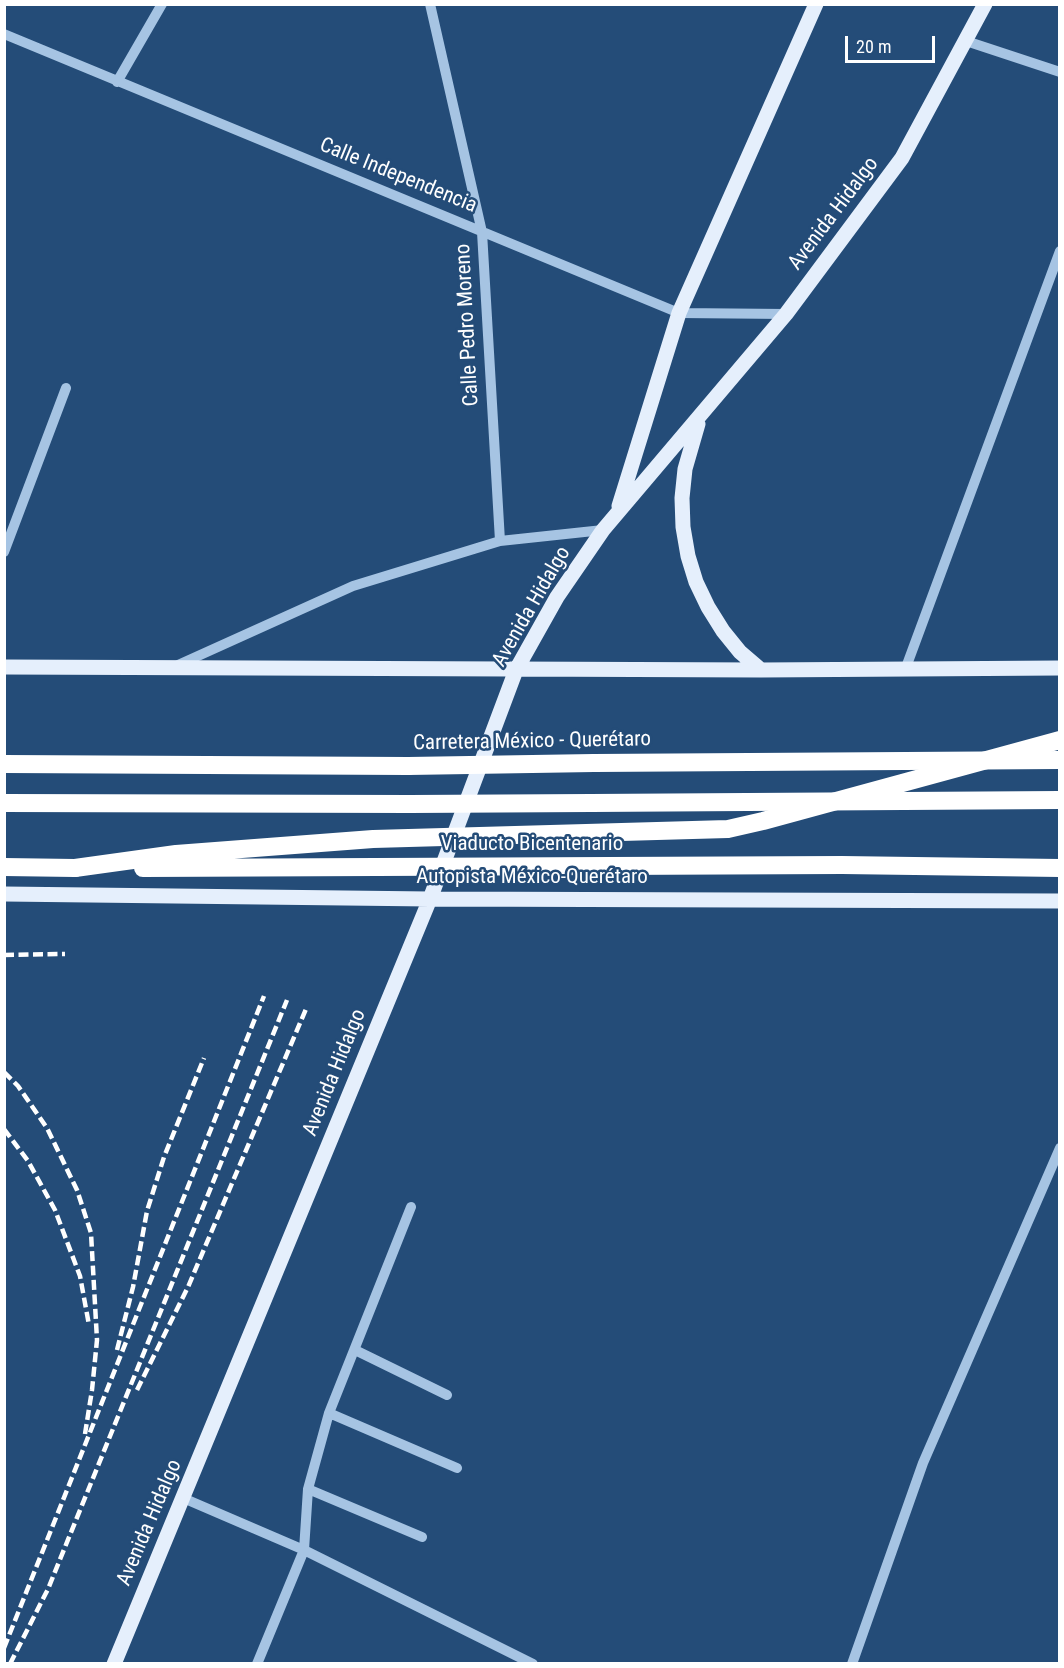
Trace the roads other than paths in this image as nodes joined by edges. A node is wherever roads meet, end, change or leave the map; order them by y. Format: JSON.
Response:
{"nodes":[{"id":1,"x":162,"y":4,"type":"edge"},
{"id":2,"x":430,"y":4,"type":"edge"},
{"id":3,"x":816,"y":4,"type":"edge"},
{"id":4,"x":985,"y":4,"type":"edge"},
{"id":5,"x":4,"y":34,"type":"edge"},
{"id":6,"x":966,"y":41,"type":"junction"},
{"id":7,"x":1059,"y":72,"type":"edge"},
{"id":8,"x":117,"y":82,"type":"junction"},
{"id":9,"x":482,"y":232,"type":"junction"},
{"id":10,"x":1059,"y":251,"type":"edge"},
{"id":11,"x":679,"y":313,"type":"junction"},
{"id":12,"x":786,"y":314,"type":"junction"},
{"id":13,"x":66,"y":388,"type":"dead end"},
{"id":14,"x":702,"y":413,"type":"junction"},
{"id":15,"x":618,"y":512,"type":"junction"},
{"id":16,"x":603,"y":530,"type":"junction"},
{"id":17,"x":500,"y":541,"type":"junction"},
{"id":18,"x":4,"y":552,"type":"edge"},
{"id":19,"x":4,"y":666,"type":"edge"},
{"id":20,"x":176,"y":666,"type":"junction"},
{"id":21,"x":1059,"y":668,"type":"edge"},
{"id":22,"x":516,"y":670,"type":"junction"},
{"id":23,"x":761,"y":670,"type":"junction"},
{"id":24,"x":905,"y":670,"type":"junction"},
{"id":25,"x":1059,"y":740,"type":"edge"},
{"id":26,"x":1059,"y":760,"type":"edge"},
{"id":27,"x":4,"y":764,"type":"edge"},
{"id":28,"x":1059,"y":800,"type":"edge"},
{"id":29,"x":4,"y":803,"type":"edge"},
{"id":30,"x":4,"y":867,"type":"edge"},
{"id":31,"x":75,"y":868,"type":"junction"},
{"id":32,"x":1059,"y":868,"type":"edge"},
{"id":33,"x":4,"y":894,"type":"edge"},
{"id":34,"x":430,"y":899,"type":"junction"},
{"id":35,"x":1059,"y":901,"type":"edge"},
{"id":36,"x":1059,"y":1148,"type":"edge"},
{"id":37,"x":411,"y":1207,"type":"dead end"},
{"id":38,"x":356,"y":1350,"type":"junction"},
{"id":39,"x":447,"y":1395,"type":"dead end"},
{"id":40,"x":329,"y":1413,"type":"junction"},
{"id":41,"x":457,"y":1468,"type":"dead end"},
{"id":42,"x":308,"y":1489,"type":"junction"},
{"id":43,"x":183,"y":1498,"type":"junction"},
{"id":44,"x":422,"y":1537,"type":"dead end"},
{"id":45,"x":304,"y":1550,"type":"junction"},
{"id":46,"x":114,"y":1664,"type":"edge"},
{"id":47,"x":257,"y":1664,"type":"edge"},
{"id":48,"x":533,"y":1664,"type":"edge"},
{"id":49,"x":852,"y":1664,"type":"edge"}],
"edges":[{"from":1,"to":8,"type":"street"},
{"from":2,"to":9,"type":"street","name":"Calle Pedro Moreno"},
{"from":3,"to":11,"type":"main road","name":"Avenida Hidalgo"},
{"from":4,"to":6,"type":"main road","name":"Avenida Hidalgo"},
{"from":5,"to":8,"type":"street","name":"Calle Independencia"},
{"from":6,"to":7,"type":"street"},
{"from":6,"to":12,"type":"main road","name":"Avenida Hidalgo"},
{"from":8,"to":9,"type":"street","name":"Calle Independencia"},
{"from":9,"to":11,"type":"street","name":"Calle Independencia"},
{"from":9,"to":17,"type":"street","name":"Calle Pedro Moreno"},
{"from":10,"to":24,"type":"street"},
{"from":11,"to":12,"type":"street","name":"Calle Independencia"},
{"from":11,"to":15,"type":"main road","name":"Avenida Hidalgo"},
{"from":12,"to":14,"type":"main road","name":"Avenida Hidalgo"},
{"from":13,"to":18,"type":"street"},
{"from":14,"to":15,"type":"main road","name":"Avenida Hidalgo"},
{"from":14,"to":23,"type":"main road"},
{"from":15,"to":16,"type":"main road","name":"Avenida Hidalgo"},
{"from":16,"to":17,"type":"street"},
{"from":16,"to":22,"type":"main road","name":"Avenida Hidalgo"},
{"from":17,"to":20,"type":"street"},
{"from":19,"to":20,"type":"main road"},
{"from":20,"to":22,"type":"main road"},
{"from":21,"to":24,"type":"main road"},
{"from":22,"to":23,"type":"main road"},
{"from":22,"to":34,"type":"main road","name":"Avenida Hidalgo"},
{"from":23,"to":24,"type":"main road"},
{"from":25,"to":31,"type":"highway","bridge":true},
{"from":26,"to":27,"type":"highway","name":"Carretera México - Querétaro","bridge":true},
{"from":28,"to":29,"type":"highway","bridge":true},
{"from":30,"to":31,"type":"highway","name":"Viaducto Bicentenario"},
{"from":31,"to":32,"type":"highway","name":"Viaducto Bicentenario","bridge":true},
{"from":33,"to":34,"type":"main road","name":"Autopista México-Querétaro"},
{"from":34,"to":35,"type":"main road","name":"Autopista México-Querétaro"},
{"from":34,"to":43,"type":"main road","name":"Avenida Hidalgo"},
{"from":36,"to":49,"type":"street"},
{"from":37,"to":38,"type":"street"},
{"from":38,"to":39,"type":"street"},
{"from":38,"to":40,"type":"street"},
{"from":40,"to":41,"type":"street"},
{"from":40,"to":42,"type":"street"},
{"from":42,"to":44,"type":"street"},
{"from":42,"to":45,"type":"street"},
{"from":43,"to":45,"type":"street"},
{"from":43,"to":46,"type":"main road","name":"Avenida Hidalgo"},
{"from":45,"to":47,"type":"street"},
{"from":45,"to":48,"type":"street"}]}
